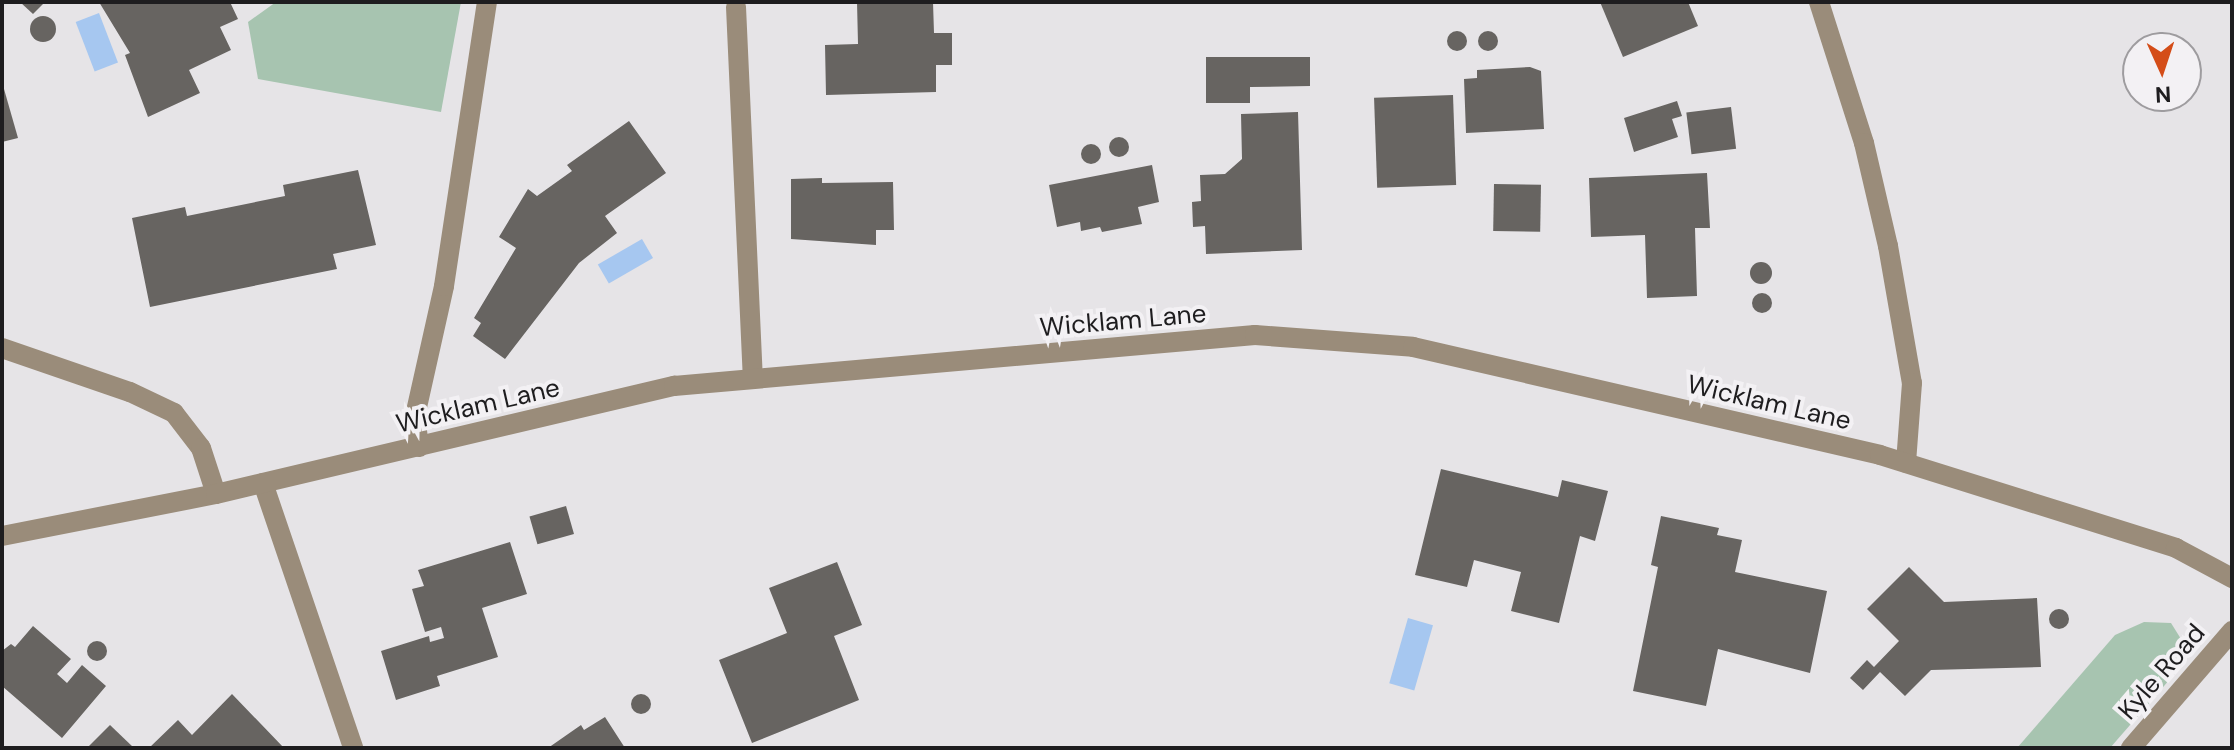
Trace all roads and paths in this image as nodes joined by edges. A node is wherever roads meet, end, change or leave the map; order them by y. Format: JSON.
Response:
{"nodes":[{"id":1,"x":487,"y":2,"type":"edge"},
{"id":2,"x":1819,"y":2,"type":"edge"},
{"id":3,"x":736,"y":7,"type":"dead end"},
{"id":4,"x":2,"y":348,"type":"edge"},
{"id":5,"x":753,"y":379,"type":"junction"},
{"id":6,"x":419,"y":447,"type":"junction"},
{"id":7,"x":1906,"y":463,"type":"junction"},
{"id":8,"x":263,"y":483,"type":"junction"},
{"id":9,"x":216,"y":494,"type":"junction"},
{"id":10,"x":2,"y":536,"type":"edge"},
{"id":11,"x":2232,"y":578,"type":"edge"},
{"id":12,"x":2232,"y":631,"type":"edge"},
{"id":13,"x":353,"y":748,"type":"edge"},
{"id":14,"x":2131,"y":748,"type":"edge"}],
"edges":[{"from":1,"to":6,"type":"street"},
{"from":2,"to":7,"type":"street"},
{"from":3,"to":5,"type":"street"},
{"from":4,"to":9,"type":"street"},
{"from":5,"to":6,"type":"street","name":"Wicklam Lane"},
{"from":5,"to":7,"type":"street","name":"Wicklam Lane"},
{"from":6,"to":8,"type":"street","name":"Wicklam Lane"},
{"from":7,"to":11,"type":"street","name":"Wicklam Lane"},
{"from":8,"to":9,"type":"street","name":"Wicklam Lane"},
{"from":8,"to":13,"type":"street"},
{"from":9,"to":10,"type":"street","name":"Wicklam Lane"},
{"from":12,"to":14,"type":"street","name":"Kyle Road"}]}
